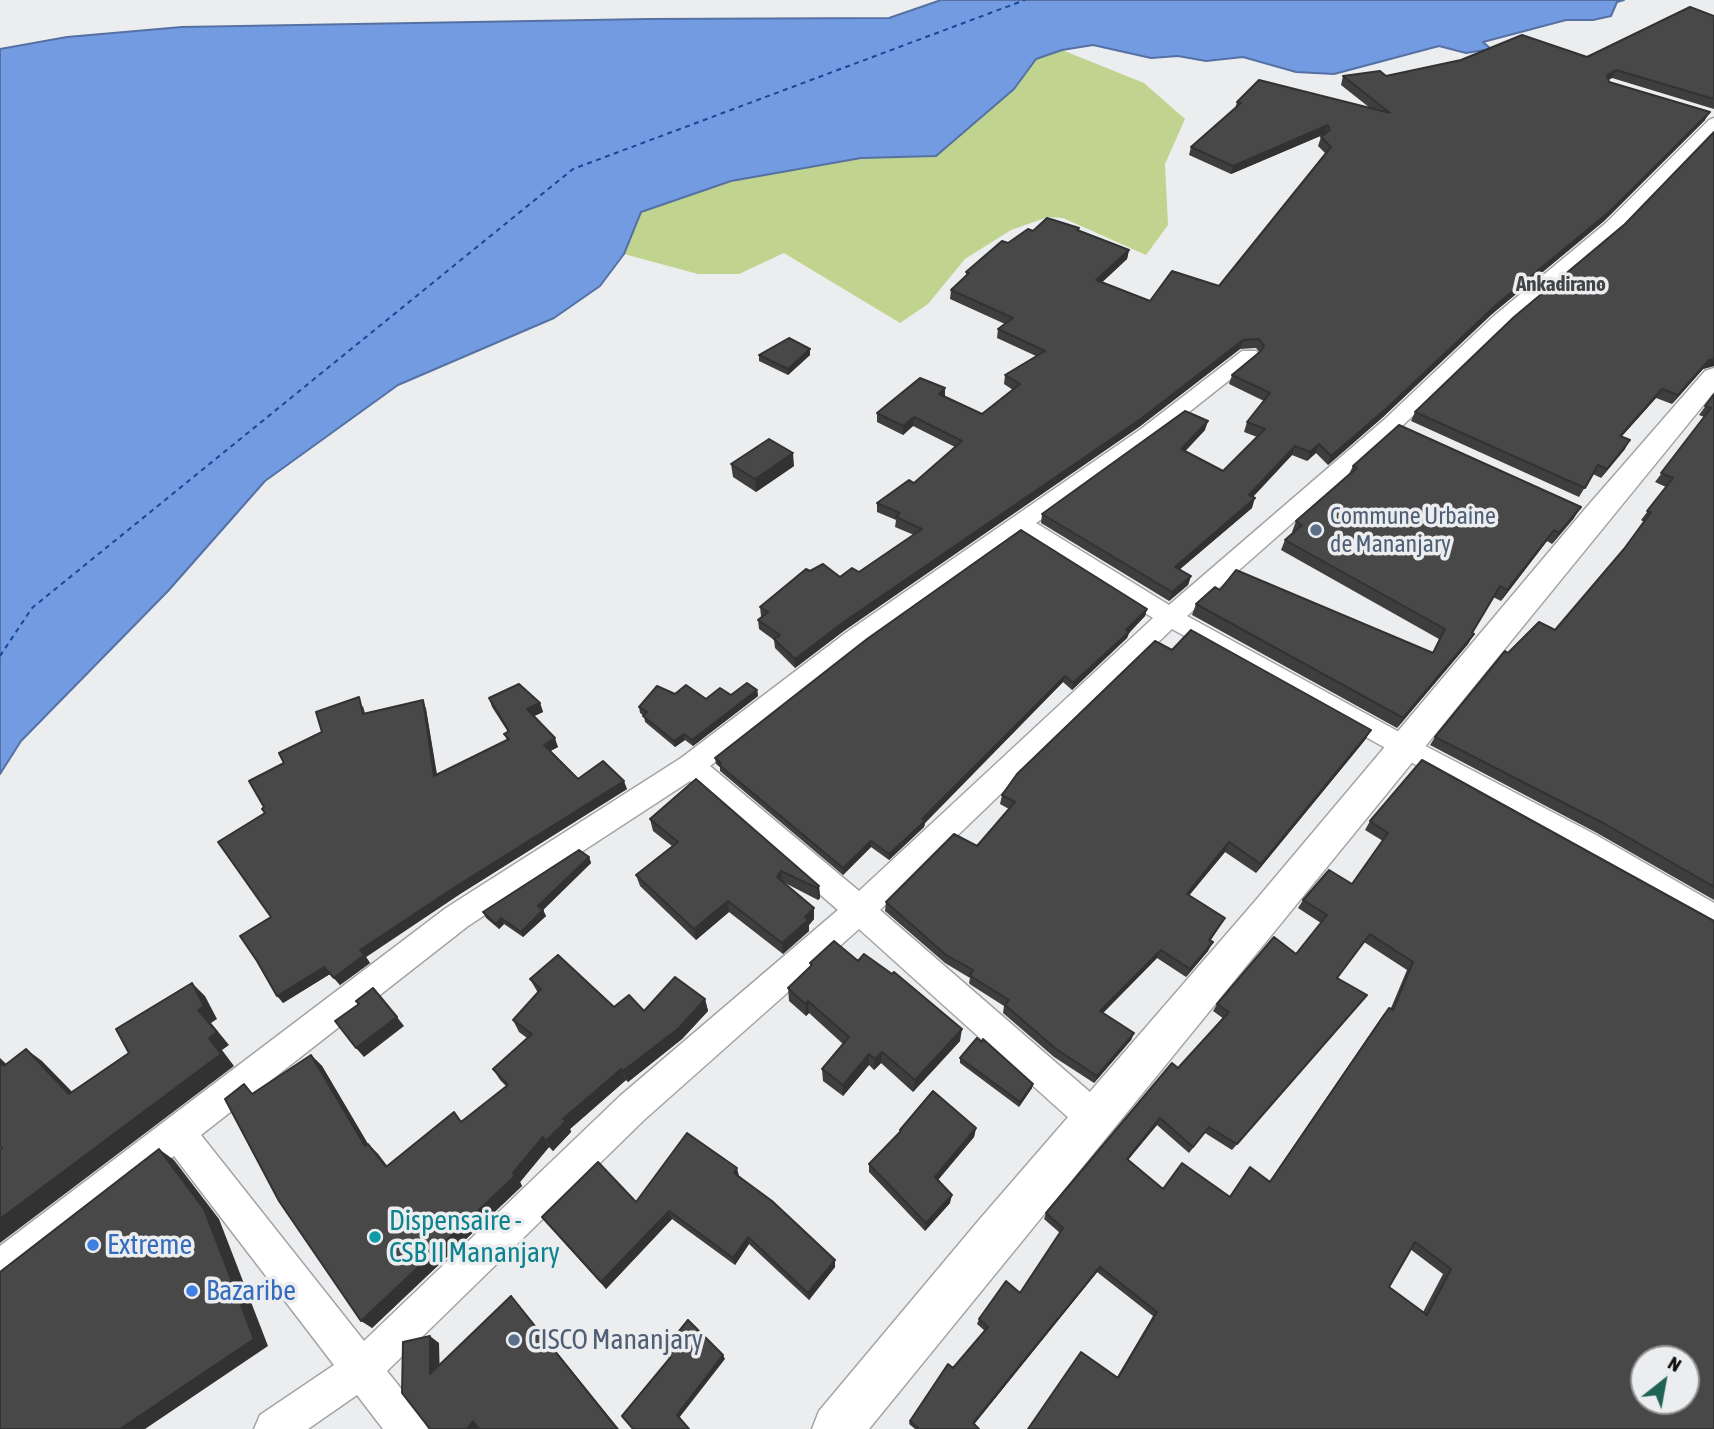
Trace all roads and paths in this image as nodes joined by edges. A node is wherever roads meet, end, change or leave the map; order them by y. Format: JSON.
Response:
{"nodes":[{"id":1,"x":1710,"y":117,"type":"edge"},
{"id":2,"x":1249,"y":355,"type":"dead end"},
{"id":3,"x":1714,"y":376,"type":"edge"},
{"id":4,"x":1392,"y":424,"type":"junction"},
{"id":5,"x":1418,"y":436,"type":"edge"},
{"id":6,"x":1019,"y":523,"type":"junction"},
{"id":7,"x":1170,"y":617,"type":"junction"},
{"id":8,"x":1404,"y":747,"type":"junction"},
{"id":9,"x":691,"y":766,"type":"junction"},
{"id":10,"x":859,"y":910,"type":"junction"},
{"id":11,"x":1714,"y":918,"type":"edge"},
{"id":12,"x":1094,"y":1118,"type":"junction"},
{"id":13,"x":178,"y":1133,"type":"junction"},
{"id":14,"x":0,"y":1269,"type":"edge"},
{"id":15,"x":363,"y":1368,"type":"junction"},
{"id":16,"x":274,"y":1429,"type":"edge"},
{"id":17,"x":408,"y":1429,"type":"edge"},
{"id":18,"x":837,"y":1429,"type":"edge"}],
"edges":[{"from":1,"to":4,"type":"street"},
{"from":2,"to":6,"type":"street"},
{"from":3,"to":8,"type":"street"},
{"from":4,"to":5,"type":"street"},
{"from":4,"to":7,"type":"street"},
{"from":6,"to":7,"type":"street"},
{"from":6,"to":9,"type":"street"},
{"from":7,"to":8,"type":"street"},
{"from":7,"to":10,"type":"street"},
{"from":8,"to":11,"type":"street"},
{"from":8,"to":12,"type":"street"},
{"from":9,"to":10,"type":"street"},
{"from":9,"to":13,"type":"street"},
{"from":10,"to":12,"type":"street"},
{"from":10,"to":15,"type":"street"},
{"from":12,"to":18,"type":"street"},
{"from":13,"to":14,"type":"street"},
{"from":13,"to":15,"type":"street"},
{"from":15,"to":16,"type":"street"},
{"from":15,"to":17,"type":"street"}]}
